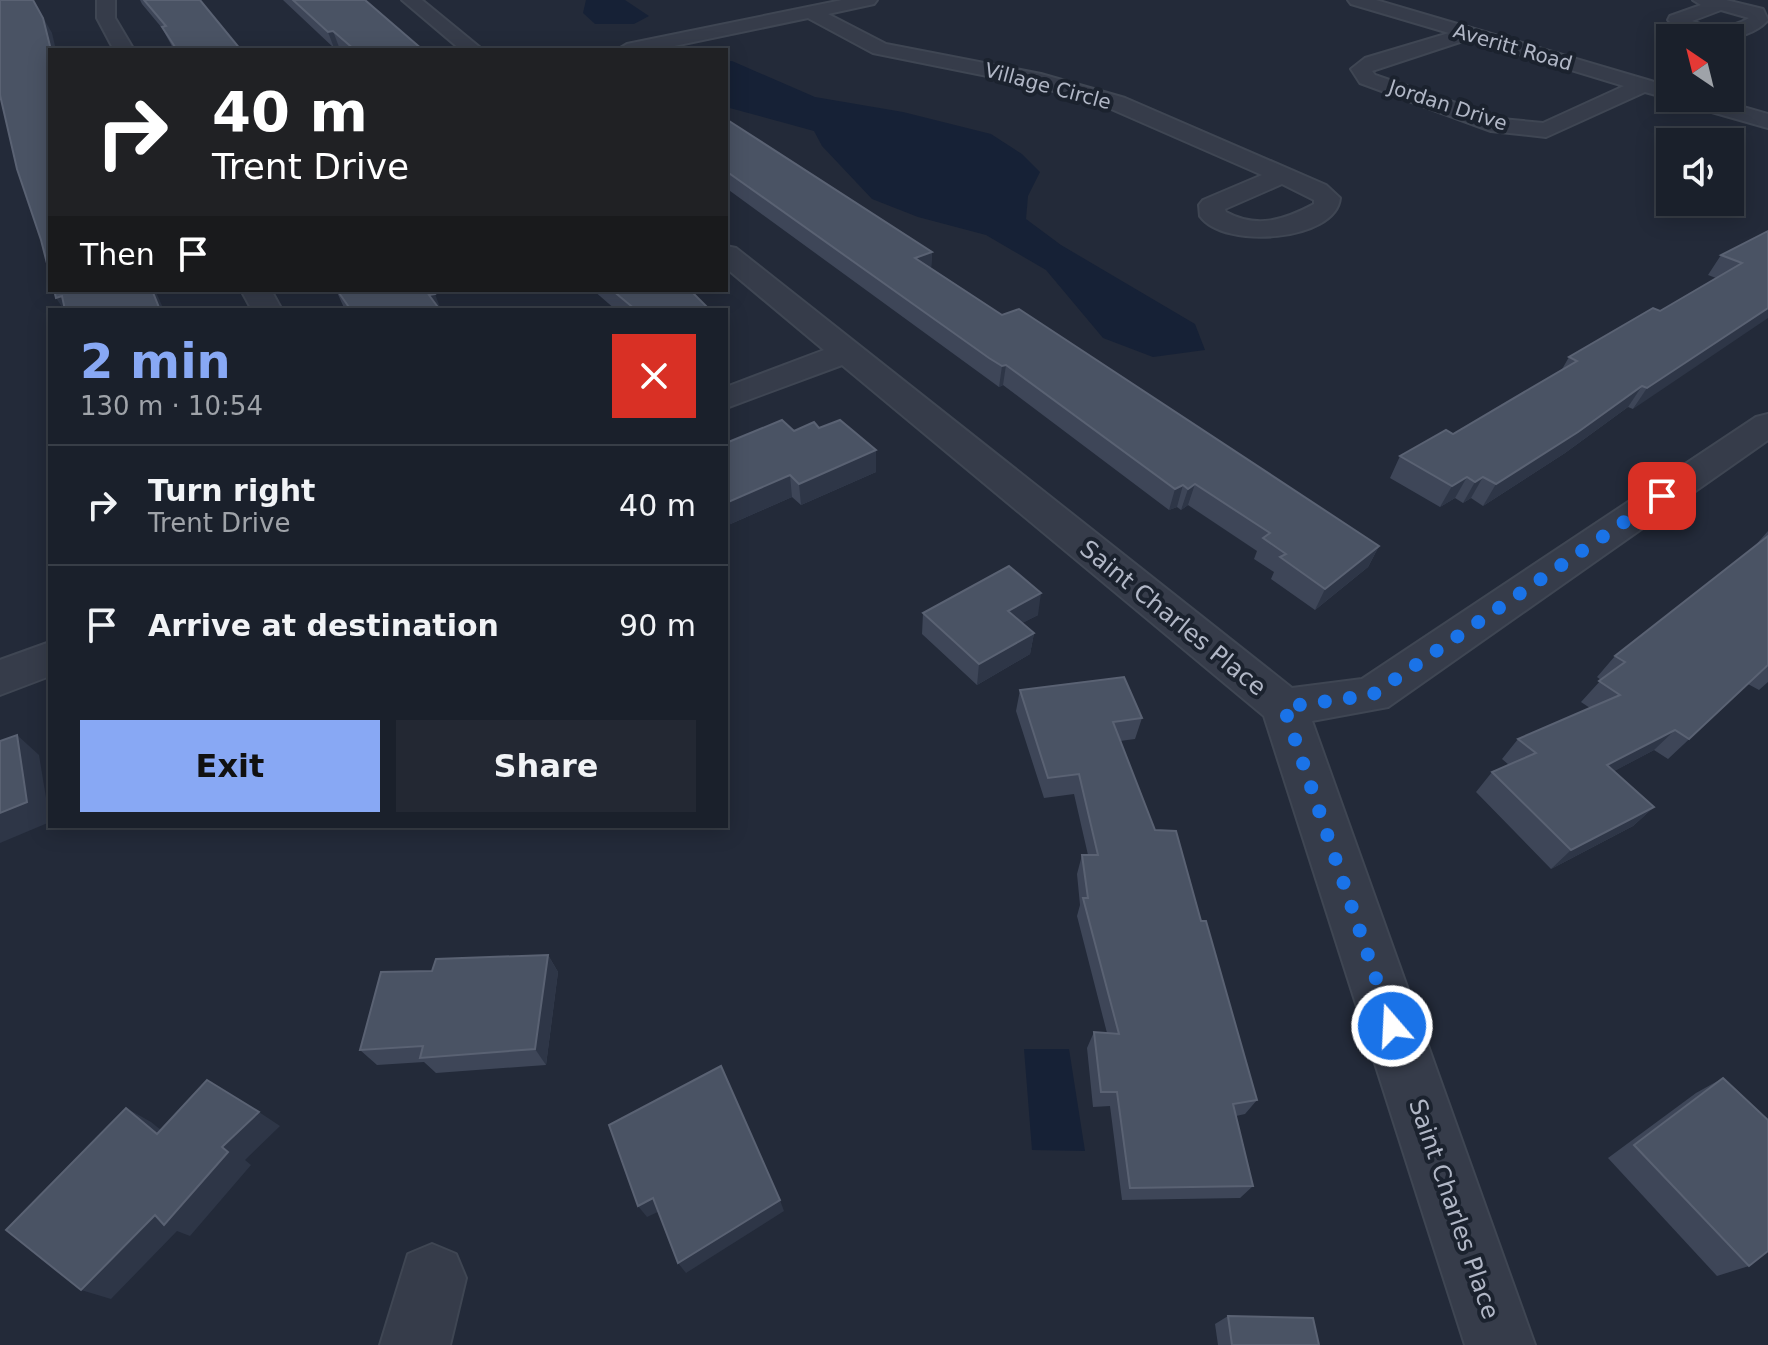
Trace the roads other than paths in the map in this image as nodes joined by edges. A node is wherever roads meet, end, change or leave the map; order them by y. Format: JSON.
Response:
{"nodes":[{"id":1,"x":106,"y":0,"type":"edge"},
{"id":2,"x":411,"y":0,"type":"edge"},
{"id":3,"x":868,"y":0,"type":"edge"},
{"id":4,"x":1357,"y":0,"type":"edge"},
{"id":5,"x":811,"y":12,"type":"junction"},
{"id":6,"x":1467,"y":34,"type":"junction"},
{"id":7,"x":123,"y":48,"type":"edge"},
{"id":8,"x":471,"y":48,"type":"edge"},
{"id":9,"x":637,"y":48,"type":"edge"},
{"id":10,"x":1644,"y":85,"type":"junction"},
{"id":11,"x":1656,"y":89,"type":"edge"},
{"id":12,"x":1737,"y":112,"type":"edge"},
{"id":13,"x":1768,"y":121,"type":"edge"},
{"id":14,"x":1280,"y":176,"type":"dead end"},
{"id":15,"x":728,"y":256,"type":"edge"},
{"id":16,"x":845,"y":353,"type":"junction"},
{"id":17,"x":728,"y":397,"type":"edge"},
{"id":18,"x":1768,"y":424,"type":"edge"},
{"id":19,"x":48,"y":659,"type":"edge"},
{"id":20,"x":0,"y":678,"type":"edge"},
{"id":21,"x":1284,"y":707,"type":"junction"},
{"id":22,"x":432,"y":1278,"type":"dead end"},
{"id":23,"x":415,"y":1345,"type":"edge"},
{"id":24,"x":1500,"y":1345,"type":"edge"}],
"edges":[{"from":1,"to":7,"type":"street"},
{"from":2,"to":8,"type":"street"},
{"from":3,"to":5,"type":"street"},
{"from":4,"to":6,"type":"street","name":"Averitt Road"},
{"from":5,"to":9,"type":"street"},
{"from":5,"to":14,"type":"street","name":"Village Circle"},
{"from":6,"to":10,"type":"street","name":"Averitt Road"},
{"from":6,"to":10,"type":"street","name":"Jordan Drive"},
{"from":10,"to":11,"type":"street","name":"Averitt Road"},
{"from":12,"to":13,"type":"street"},
{"from":15,"to":16,"type":"street","name":"Saint Charles Place"},
{"from":16,"to":17,"type":"street"},
{"from":16,"to":21,"type":"street","name":"Saint Charles Place"},
{"from":18,"to":21,"type":"street"},
{"from":19,"to":20,"type":"street"},
{"from":21,"to":24,"type":"street","name":"Saint Charles Place"},
{"from":22,"to":23,"type":"street"}]}
